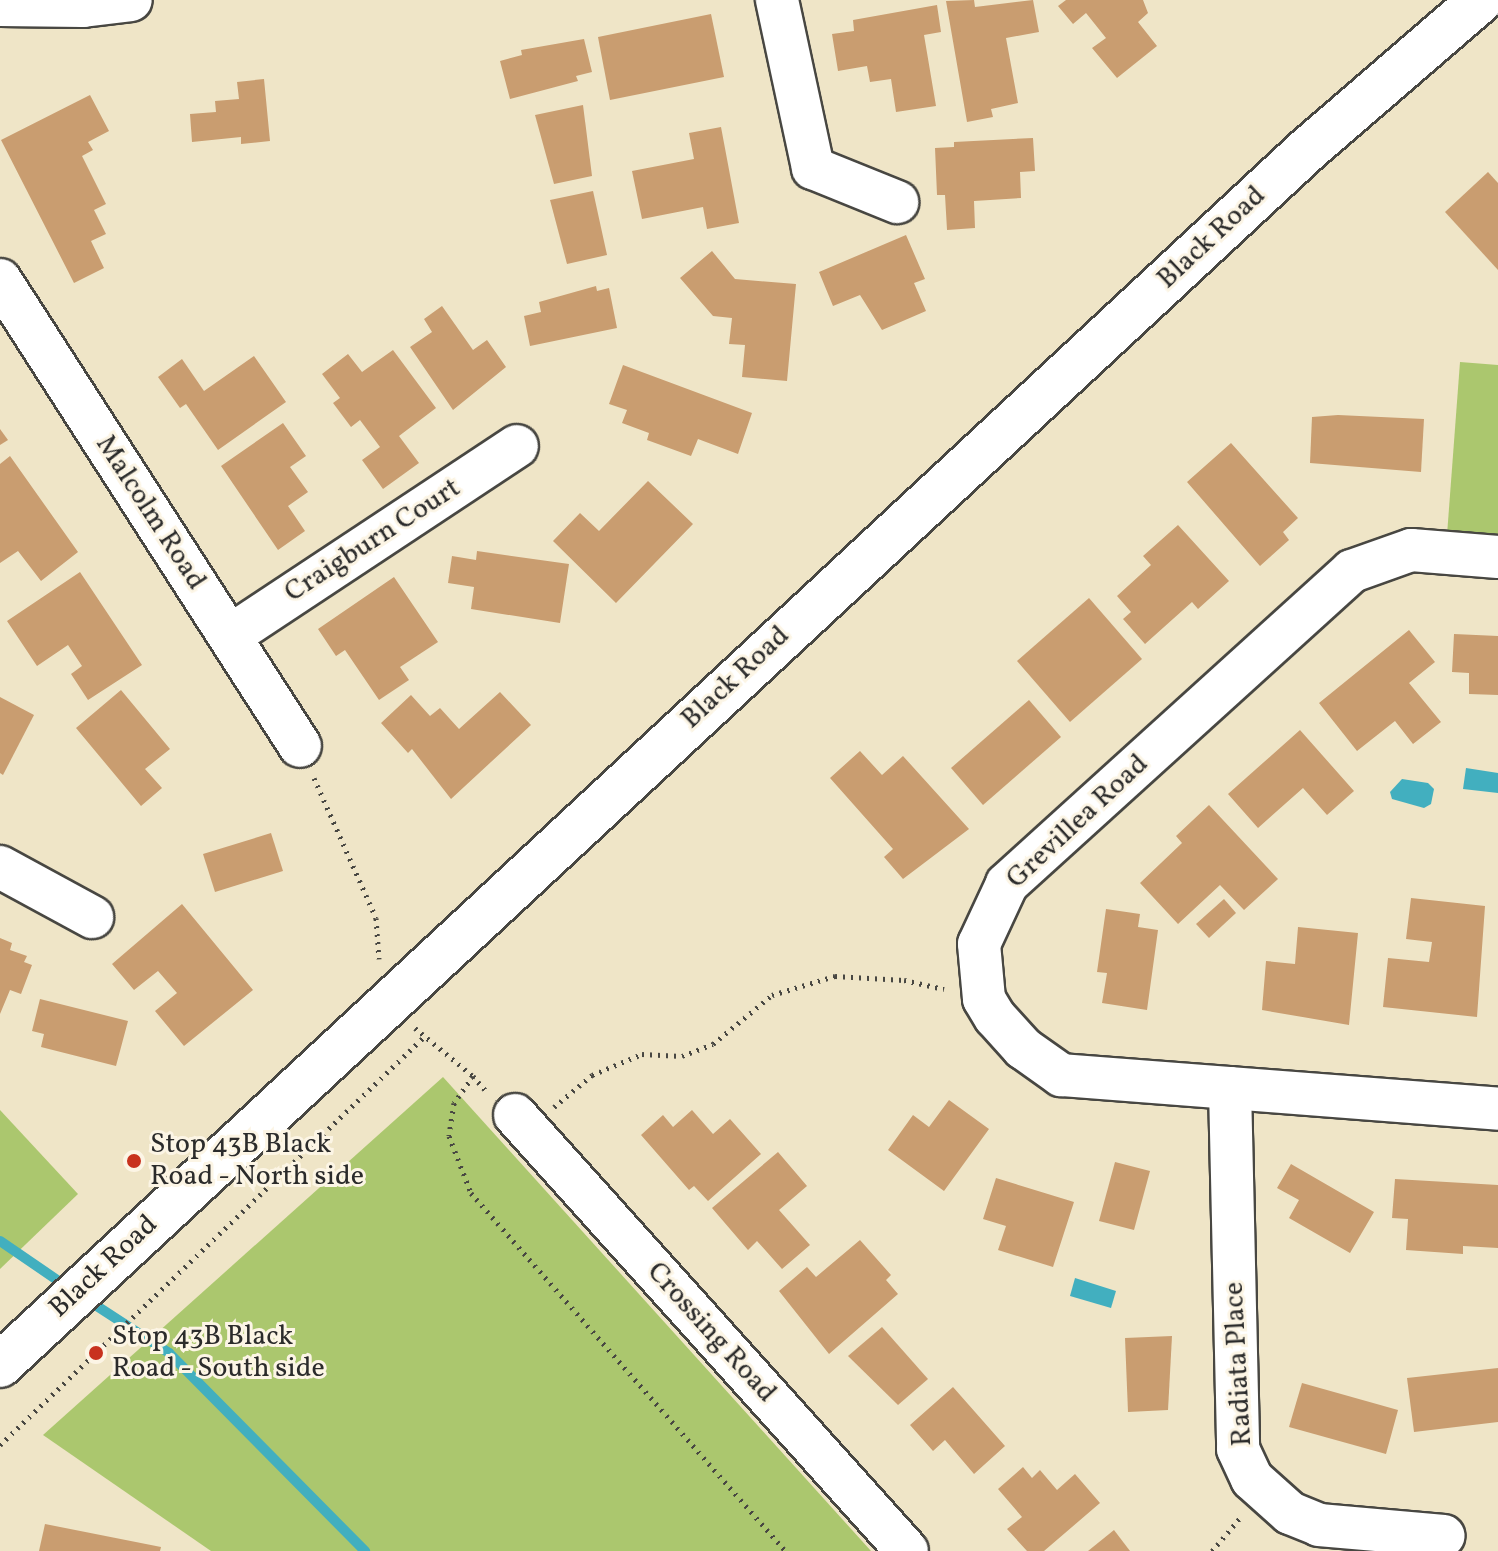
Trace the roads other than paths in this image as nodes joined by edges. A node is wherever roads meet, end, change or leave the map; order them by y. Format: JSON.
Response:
{"nodes":[{"id":1,"x":131,"y":0,"type":"edge"},
{"id":2,"x":777,"y":0,"type":"edge"},
{"id":3,"x":1481,"y":0,"type":"edge"},
{"id":4,"x":0,"y":5,"type":"edge"},
{"id":5,"x":897,"y":202,"type":"dead end"},
{"id":6,"x":0,"y":280,"type":"edge"},
{"id":7,"x":517,"y":446,"type":"dead end"},
{"id":8,"x":1498,"y":557,"type":"edge"},
{"id":9,"x":230,"y":636,"type":"junction"},
{"id":10,"x":300,"y":746,"type":"road end"},
{"id":11,"x":0,"y":867,"type":"edge"},
{"id":12,"x":92,"y":917,"type":"dead end"},
{"id":13,"x":1230,"y":1088,"type":"junction"},
{"id":14,"x":1498,"y":1109,"type":"edge"},
{"id":15,"x":521,"y":1122,"type":"road end"},
{"id":16,"x":0,"y":1365,"type":"edge"},
{"id":17,"x":1444,"y":1536,"type":"dead end"},
{"id":18,"x":907,"y":1551,"type":"edge"}],
"edges":[{"from":1,"to":4,"type":"street"},
{"from":2,"to":5,"type":"street"},
{"from":3,"to":16,"type":"main road","name":"Black Road"},
{"from":6,"to":9,"type":"street","name":"Malcolm Road"},
{"from":7,"to":9,"type":"street","name":"Craigburn Court"},
{"from":8,"to":13,"type":"street","name":"Grevillea Road"},
{"from":9,"to":10,"type":"street","name":"Malcolm Road"},
{"from":11,"to":12,"type":"street"},
{"from":13,"to":14,"type":"street"},
{"from":13,"to":17,"type":"street","name":"Radiata Place"},
{"from":15,"to":18,"type":"street","name":"Crossing Road"}]}
